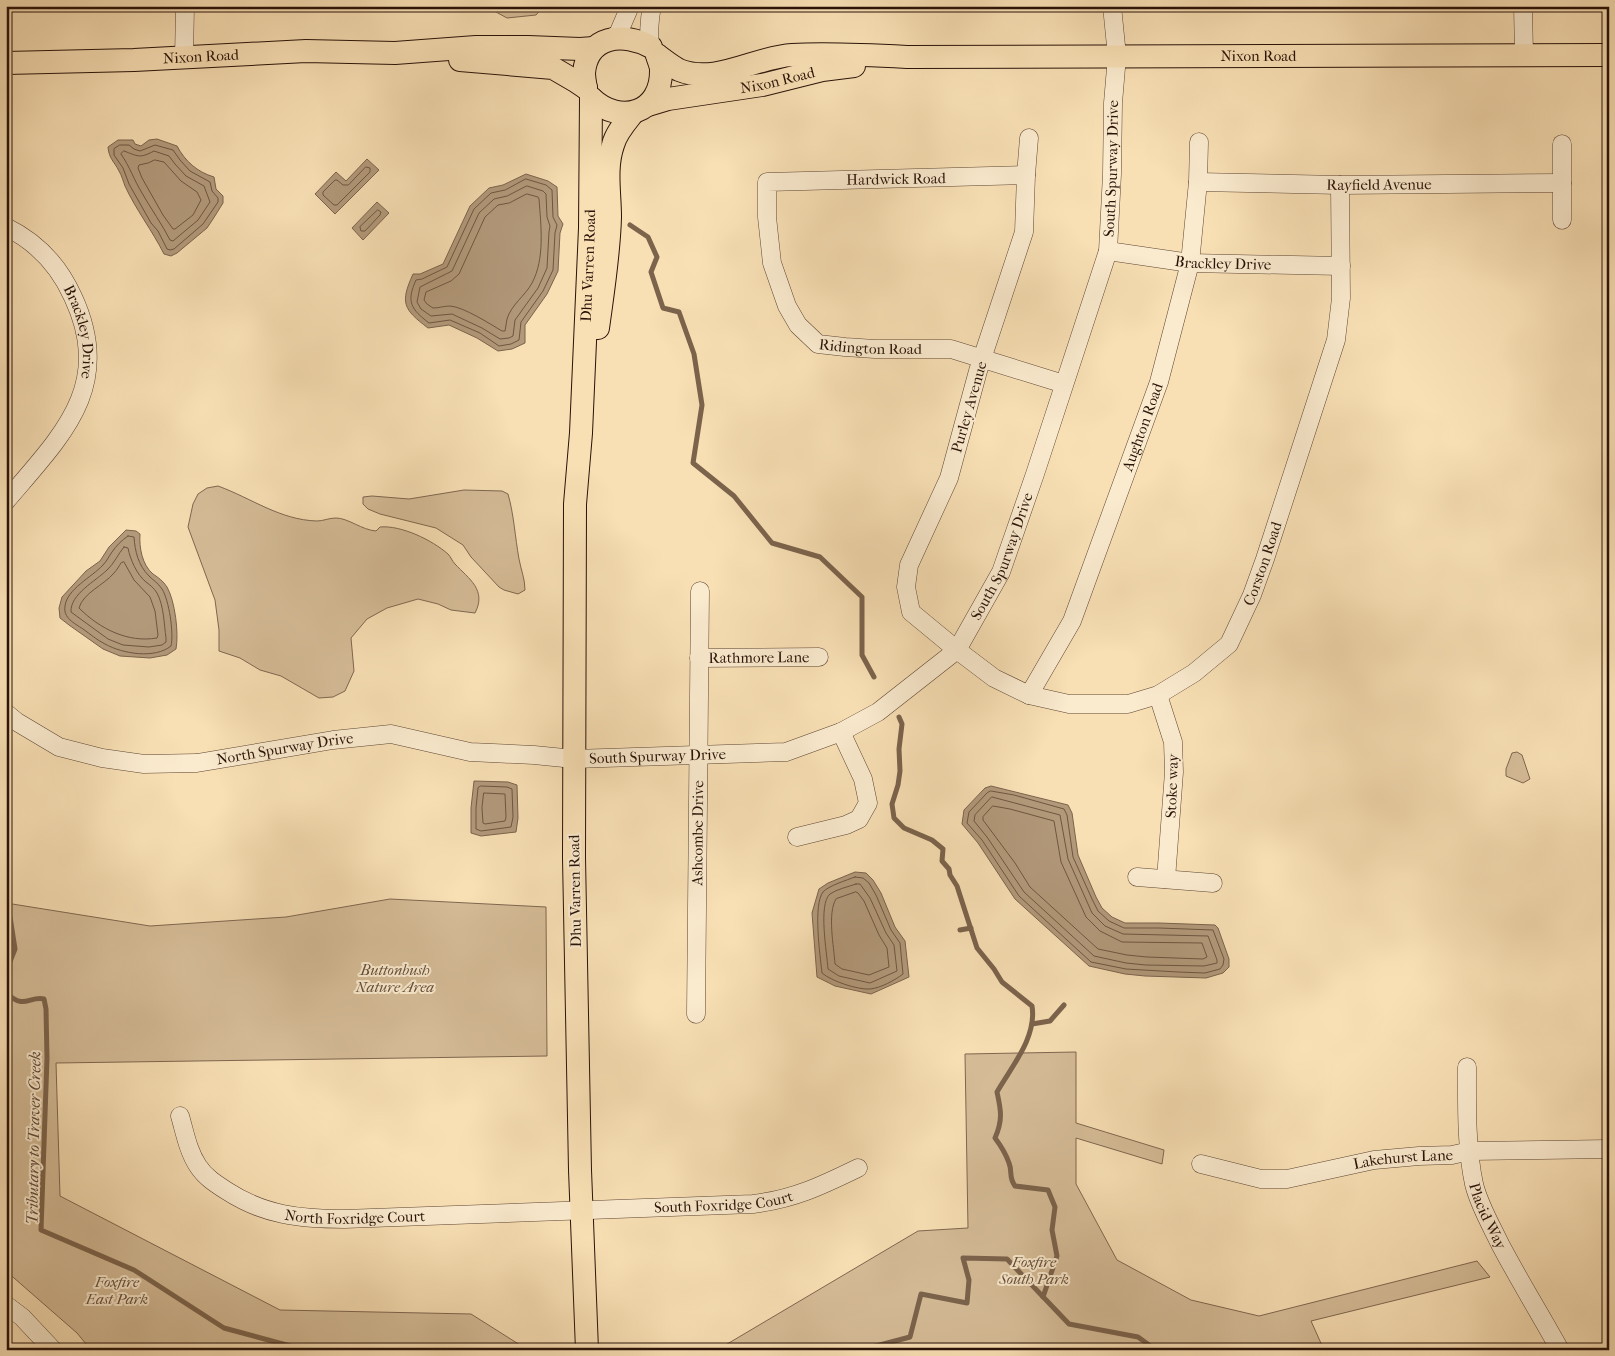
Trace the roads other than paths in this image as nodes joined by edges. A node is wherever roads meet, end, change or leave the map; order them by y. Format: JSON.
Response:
{"nodes":[{"id":1,"x":185,"y":6,"type":"edge"},
{"id":2,"x":630,"y":6,"type":"edge"},
{"id":3,"x":652,"y":6,"type":"edge"},
{"id":4,"x":1112,"y":6,"type":"edge"},
{"id":5,"x":1523,"y":6,"type":"edge"},
{"id":6,"x":601,"y":44,"type":"junction"},
{"id":7,"x":654,"y":51,"type":"junction"},
{"id":8,"x":394,"y":52,"type":"junction"},
{"id":9,"x":1524,"y":55,"type":"junction"},
{"id":10,"x":1609,"y":55,"type":"edge"},
{"id":11,"x":1117,"y":56,"type":"junction"},
{"id":12,"x":907,"y":57,"type":"junction"},
{"id":13,"x":184,"y":58,"type":"junction"},
{"id":14,"x":6,"y":63,"type":"edge"},
{"id":15,"x":588,"y":93,"type":"junction"},
{"id":16,"x":641,"y":109,"type":"junction"},
{"id":17,"x":1029,"y":138,"type":"dead end"},
{"id":18,"x":1199,"y":142,"type":"dead end"},
{"id":19,"x":1562,"y":144,"type":"dead end"},
{"id":20,"x":1026,"y":175,"type":"junction"},
{"id":21,"x":767,"y":182,"type":"joint"},
{"id":22,"x":1198,"y":182,"type":"junction"},
{"id":23,"x":1562,"y":183,"type":"junction"},
{"id":24,"x":1340,"y":185,"type":"junction"},
{"id":25,"x":1562,"y":220,"type":"dead end"},
{"id":26,"x":6,"y":227,"type":"edge"},
{"id":27,"x":1108,"y":251,"type":"junction"},
{"id":28,"x":1190,"y":263,"type":"junction"},
{"id":29,"x":1340,"y":266,"type":"junction"},
{"id":30,"x":982,"y":360,"type":"junction"},
{"id":31,"x":1064,"y":384,"type":"junction"},
{"id":32,"x":581,"y":432,"type":"junction"},
{"id":33,"x":6,"y":500,"type":"edge"},
{"id":34,"x":700,"y":591,"type":"dead end"},
{"id":35,"x":957,"y":650,"type":"junction"},
{"id":36,"x":819,"y":657,"type":"dead end"},
{"id":37,"x":699,"y":658,"type":"junction"},
{"id":38,"x":1158,"y":695,"type":"junction"},
{"id":39,"x":1029,"y":696,"type":"junction"},
{"id":40,"x":6,"y":713,"type":"edge"},
{"id":41,"x":842,"y":732,"type":"junction"},
{"id":42,"x":697,"y":756,"type":"junction"},
{"id":43,"x":574,"y":759,"type":"junction"},
{"id":44,"x":797,"y":837,"type":"dead end"},
{"id":45,"x":1137,"y":877,"type":"dead end"},
{"id":46,"x":1166,"y":879,"type":"junction"},
{"id":47,"x":1213,"y":883,"type":"dead end"},
{"id":48,"x":696,"y":1014,"type":"dead end"},
{"id":49,"x":1467,"y":1067,"type":"dead end"},
{"id":50,"x":180,"y":1116,"type":"dead end"},
{"id":51,"x":1609,"y":1149,"type":"edge"},
{"id":52,"x":1470,"y":1151,"type":"junction"},
{"id":53,"x":1201,"y":1164,"type":"dead end"},
{"id":54,"x":858,"y":1168,"type":"dead end"},
{"id":55,"x":581,"y":1210,"type":"junction"},
{"id":56,"x":6,"y":1305,"type":"edge"},
{"id":57,"x":53,"y":1350,"type":"edge"},
{"id":58,"x":587,"y":1350,"type":"edge"},
{"id":59,"x":1560,"y":1350,"type":"edge"}],
"edges":[{"from":1,"to":13,"type":"street"},
{"from":2,"to":6,"type":"street"},
{"from":3,"to":7,"type":"street"},
{"from":4,"to":11,"type":"street","name":"South Spurway Drive"},
{"from":5,"to":9,"type":"street"},
{"from":6,"to":7,"type":"main road"},
{"from":6,"to":8,"type":"main road","name":"Nixon Road"},
{"from":6,"to":15,"type":"main road"},
{"from":7,"to":12,"type":"main road","name":"Nixon Road"},
{"from":7,"to":16,"type":"main road"},
{"from":8,"to":13,"type":"main road","name":"Nixon Road"},
{"from":8,"to":15,"type":"main road","name":"Nixon Road"},
{"from":9,"to":10,"type":"main road","name":"Nixon Road"},
{"from":9,"to":11,"type":"main road","name":"Nixon Road"},
{"from":11,"to":12,"type":"main road","name":"Nixon Road"},
{"from":11,"to":27,"type":"street","name":"South Spurway Drive"},
{"from":12,"to":16,"type":"main road","name":"Nixon Road"},
{"from":13,"to":14,"type":"main road","name":"Nixon Road"},
{"from":15,"to":16,"type":"main road"},
{"from":15,"to":32,"type":"main road","name":"Dhu Varren Road"},
{"from":16,"to":32,"type":"main road","name":"Dhu Varren Road"},
{"from":17,"to":20,"type":"street","name":"Purley Avenue"},
{"from":18,"to":22,"type":"street","name":"Aughton Road"},
{"from":19,"to":23,"type":"street"},
{"from":20,"to":21,"type":"street","name":"Hardwick Road"},
{"from":20,"to":30,"type":"street","name":"Purley Avenue"},
{"from":21,"to":30,"type":"street","name":"Ridington Road"},
{"from":22,"to":24,"type":"street","name":"Rayfield Avenue"},
{"from":22,"to":28,"type":"street","name":"Aughton Road"},
{"from":23,"to":24,"type":"street","name":"Rayfield Avenue"},
{"from":23,"to":25,"type":"street"},
{"from":24,"to":29,"type":"street","name":"Corston Road"},
{"from":26,"to":33,"type":"street","name":"Brackley Drive"},
{"from":27,"to":28,"type":"street","name":"Brackley Drive"},
{"from":27,"to":31,"type":"street","name":"South Spurway Drive"},
{"from":28,"to":29,"type":"street","name":"Brackley Drive"},
{"from":28,"to":39,"type":"street","name":"Aughton Road"},
{"from":29,"to":38,"type":"street","name":"Corston Road"},
{"from":30,"to":31,"type":"street","name":"Ridington Road"},
{"from":30,"to":35,"type":"street","name":"Purley Avenue"},
{"from":31,"to":35,"type":"street","name":"South Spurway Drive"},
{"from":32,"to":43,"type":"main road","name":"Dhu Varren Road"},
{"from":34,"to":37,"type":"street","name":"Ashcombe Drive"},
{"from":35,"to":39,"type":"street","name":"Corston Road"},
{"from":35,"to":41,"type":"street","name":"South Spurway Drive"},
{"from":36,"to":37,"type":"street","name":"Rathmore Lane"},
{"from":37,"to":42,"type":"street","name":"Ashcombe Drive"},
{"from":38,"to":39,"type":"street","name":"Corston Road"},
{"from":38,"to":46,"type":"street","name":"Stoke way"},
{"from":40,"to":43,"type":"street","name":"North Spurway Drive"},
{"from":41,"to":42,"type":"street","name":"South Spurway Drive"},
{"from":41,"to":44,"type":"street"},
{"from":42,"to":43,"type":"street","name":"South Spurway Drive"},
{"from":42,"to":48,"type":"street","name":"Ashcombe Drive"},
{"from":43,"to":55,"type":"main road","name":"Dhu Varren Road"},
{"from":45,"to":46,"type":"street"},
{"from":46,"to":47,"type":"street"},
{"from":49,"to":52,"type":"street","name":"Placid Way"},
{"from":50,"to":55,"type":"street","name":"North Foxridge Court"},
{"from":51,"to":52,"type":"street","name":"Lakehurst Lane"},
{"from":52,"to":53,"type":"street","name":"Lakehurst Lane"},
{"from":52,"to":59,"type":"street","name":"Placid Way"},
{"from":54,"to":55,"type":"street","name":"South Foxridge Court"},
{"from":55,"to":58,"type":"main road","name":"Dhu Varren Road"},
{"from":56,"to":57,"type":"street"}]}
